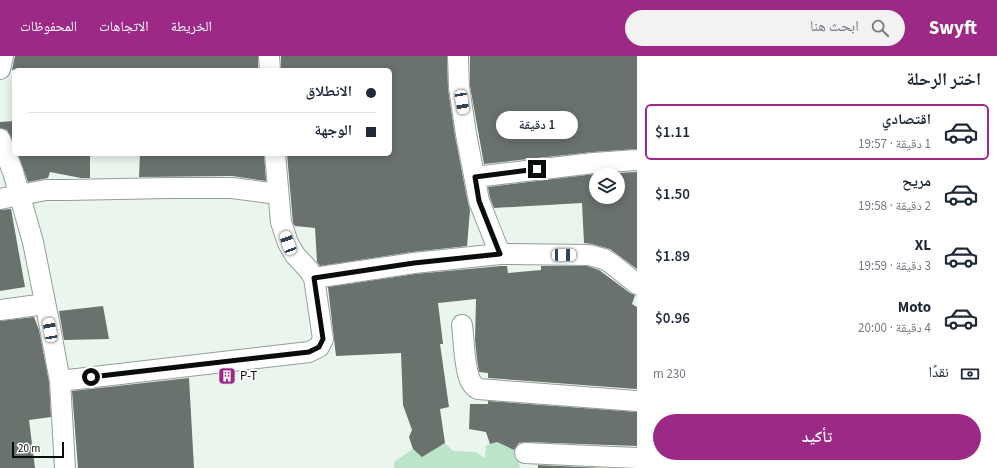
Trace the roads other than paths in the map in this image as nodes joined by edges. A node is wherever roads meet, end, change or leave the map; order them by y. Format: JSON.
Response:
{"nodes":[{"id":1,"x":3,"y":56,"type":"edge"},
{"id":2,"x":269,"y":56,"type":"edge"},
{"id":3,"x":458,"y":56,"type":"edge"},
{"id":4,"x":270,"y":68,"type":"edge"},
{"id":5,"x":0,"y":69,"type":"edge"},
{"id":6,"x":0,"y":139,"type":"edge"},
{"id":7,"x":275,"y":156,"type":"edge"},
{"id":8,"x":637,"y":160,"type":"edge"},
{"id":9,"x":475,"y":177,"type":"junction"},
{"id":10,"x":278,"y":194,"type":"junction"},
{"id":11,"x":9,"y":198,"type":"edge"},
{"id":12,"x":500,"y":254,"type":"junction"},
{"id":13,"x":314,"y":278,"type":"junction"},
{"id":14,"x":637,"y":284,"type":"edge"},
{"id":15,"x":45,"y":304,"type":"junction"},
{"id":16,"x":0,"y":310,"type":"edge"},
{"id":17,"x":462,"y":325,"type":"dead end"},
{"id":18,"x":60,"y":381,"type":"junction"},
{"id":19,"x":637,"y":401,"type":"edge"},
{"id":20,"x":525,"y":453,"type":"dead end"},
{"id":21,"x":637,"y":458,"type":"edge"},
{"id":22,"x":65,"y":468,"type":"edge"}],
"edges":[{"from":1,"to":5,"type":"street"},
{"from":2,"to":4,"type":"street"},
{"from":3,"to":9,"type":"street"},
{"from":6,"to":11,"type":"street"},
{"from":7,"to":10,"type":"street"},
{"from":8,"to":9,"type":"street"},
{"from":9,"to":12,"type":"street"},
{"from":10,"to":11,"type":"street"},
{"from":10,"to":13,"type":"street"},
{"from":11,"to":15,"type":"street"},
{"from":12,"to":13,"type":"street"},
{"from":12,"to":14,"type":"street"},
{"from":13,"to":18,"type":"street"},
{"from":15,"to":16,"type":"street"},
{"from":15,"to":18,"type":"street"},
{"from":17,"to":19,"type":"street"},
{"from":18,"to":22,"type":"street"},
{"from":20,"to":21,"type":"street"}]}
